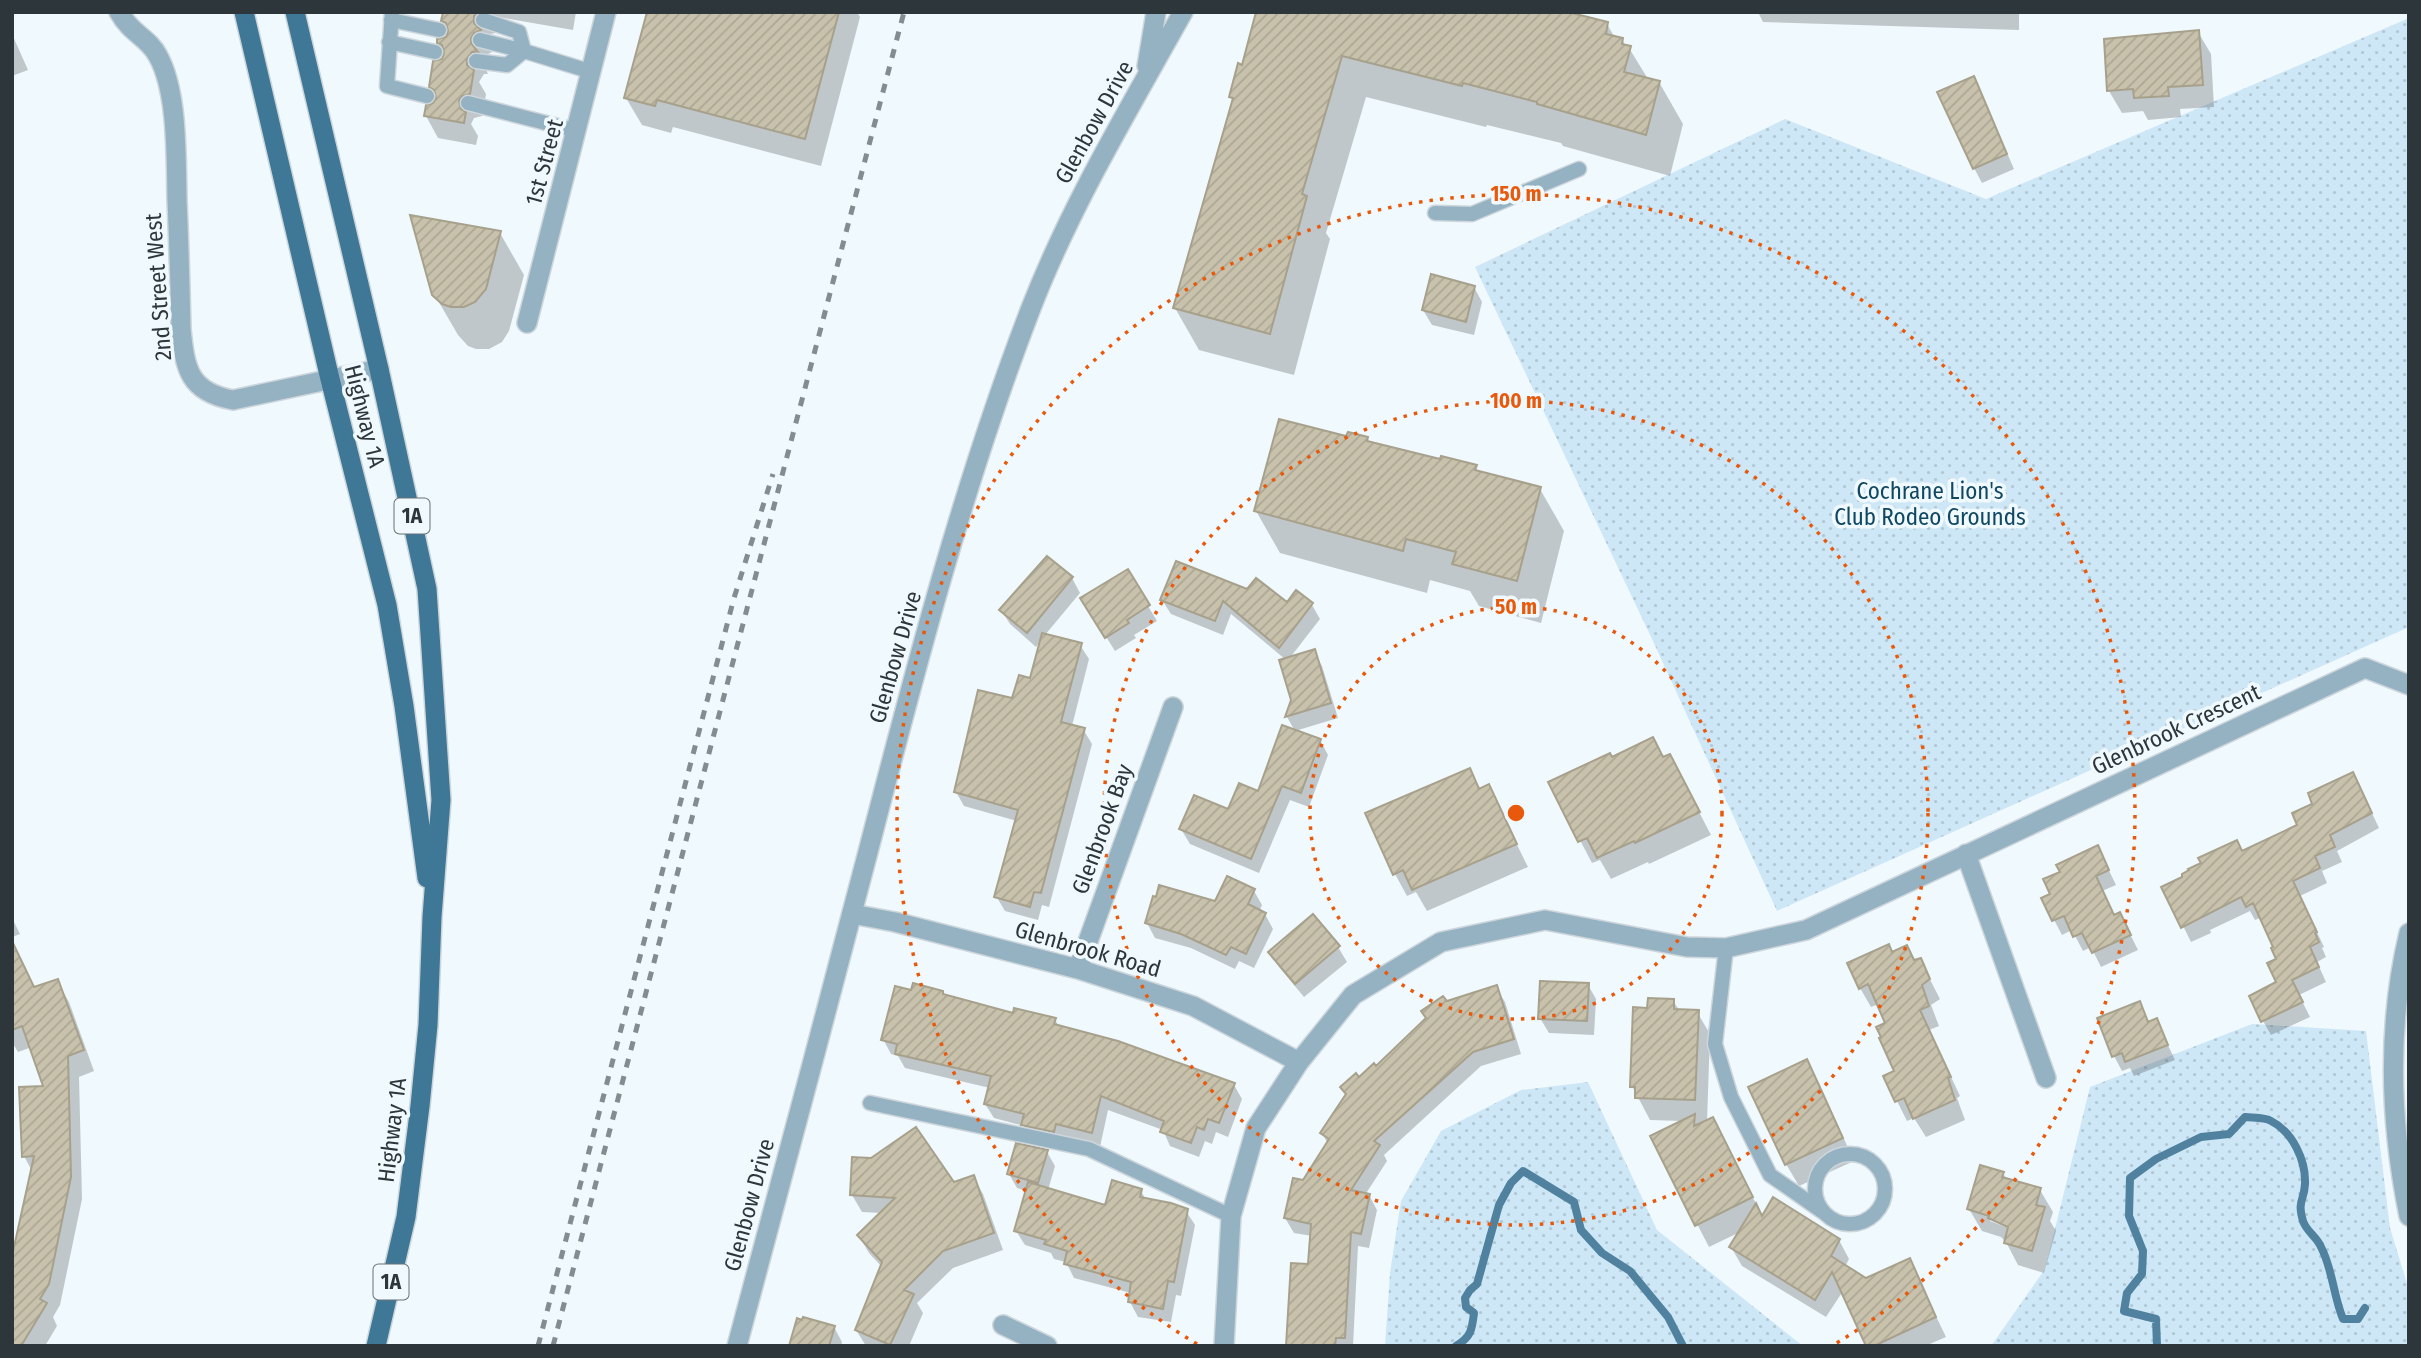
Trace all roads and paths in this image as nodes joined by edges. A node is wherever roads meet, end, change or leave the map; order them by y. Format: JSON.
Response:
{"nodes":[{"id":1,"x":119,"y":12,"type":"edge"},
{"id":2,"x":244,"y":12,"type":"edge"},
{"id":3,"x":295,"y":12,"type":"edge"},
{"id":4,"x":606,"y":12,"type":"edge"},
{"id":5,"x":1156,"y":12,"type":"edge"},
{"id":6,"x":1183,"y":12,"type":"edge"},
{"id":7,"x":392,"y":16,"type":"edge"},
{"id":8,"x":483,"y":20,"type":"dead end"},
{"id":9,"x":439,"y":30,"type":"dead end"},
{"id":10,"x":480,"y":40,"type":"dead end"},
{"id":11,"x":389,"y":42,"type":"junction"},
{"id":12,"x":524,"y":51,"type":"junction"},
{"id":13,"x":435,"y":52,"type":"dead end"},
{"id":14,"x":476,"y":61,"type":"dead end"},
{"id":15,"x":592,"y":72,"type":"junction"},
{"id":16,"x":1145,"y":80,"type":"junction"},
{"id":17,"x":428,"y":96,"type":"dead end"},
{"id":18,"x":468,"y":103,"type":"dead end"},
{"id":19,"x":577,"y":131,"type":"junction"},
{"id":20,"x":1579,"y":169,"type":"dead end"},
{"id":21,"x":1435,"y":213,"type":"dead end"},
{"id":22,"x":527,"y":323,"type":"dead end"},
{"id":23,"x":379,"y":369,"type":"junction"},
{"id":24,"x":330,"y":379,"type":"junction"},
{"id":25,"x":2409,"y":685,"type":"edge"},
{"id":26,"x":1172,"y":707,"type":"dead end"},
{"id":27,"x":1966,"y":855,"type":"junction"},
{"id":28,"x":852,"y":914,"type":"junction"},
{"id":29,"x":432,"y":917,"type":"junction"},
{"id":30,"x":2409,"y":933,"type":"edge"},
{"id":31,"x":1726,"y":948,"type":"junction"},
{"id":32,"x":1078,"y":969,"type":"junction"},
{"id":33,"x":1299,"y":1062,"type":"junction"},
{"id":34,"x":2046,"y":1078,"type":"dead end"},
{"id":35,"x":870,"y":1104,"type":"dead end"},
{"id":36,"x":1823,"y":1212,"type":"junction"},
{"id":37,"x":1231,"y":1216,"type":"junction"},
{"id":38,"x":2409,"y":1216,"type":"edge"},
{"id":39,"x":1003,"y":1325,"type":"dead end"},
{"id":40,"x":376,"y":1346,"type":"edge"},
{"id":41,"x":737,"y":1346,"type":"edge"},
{"id":42,"x":1047,"y":1346,"type":"edge"},
{"id":43,"x":1224,"y":1346,"type":"edge"}],
"edges":[{"from":1,"to":24,"type":"street","name":"2nd Street West"},
{"from":2,"to":24,"type":"main road","name":"Highway 1A","number":"1A"},
{"from":3,"to":23,"type":"main road","name":"Highway 1A","number":"1A"},
{"from":4,"to":15,"type":"street","name":"1st Street"},
{"from":5,"to":16,"type":"street"},
{"from":6,"to":16,"type":"street","name":"Glenbow Drive"},
{"from":7,"to":9,"type":"lane"},
{"from":7,"to":11,"type":"lane"},
{"from":8,"to":12,"type":"lane"},
{"from":10,"to":12,"type":"lane"},
{"from":11,"to":13,"type":"lane"},
{"from":11,"to":17,"type":"lane"},
{"from":12,"to":14,"type":"lane"},
{"from":12,"to":15,"type":"lane"},
{"from":15,"to":19,"type":"street","name":"1st Street"},
{"from":16,"to":28,"type":"street","name":"Glenbow Drive"},
{"from":18,"to":19,"type":"lane"},
{"from":19,"to":22,"type":"street","name":"1st Street"},
{"from":20,"to":21,"type":"lane"},
{"from":23,"to":24,"type":"street","name":"2nd Street West"},
{"from":23,"to":29,"type":"main road","name":"Highway 1A","number":"1A"},
{"from":24,"to":29,"type":"main road","name":"Highway 1A","number":"1A"},
{"from":25,"to":27,"type":"street","name":"Glenbrook Crescent"},
{"from":26,"to":32,"type":"street","name":"Glenbrook Bay"},
{"from":27,"to":31,"type":"street","name":"Glenbrook Crescent"},
{"from":27,"to":34,"type":"street"},
{"from":28,"to":32,"type":"street","name":"Glenbrook Road"},
{"from":28,"to":41,"type":"street","name":"Glenbow Drive"},
{"from":29,"to":40,"type":"main road","name":"Highway 1A","number":"1A"},
{"from":30,"to":38,"type":"street"},
{"from":31,"to":33,"type":"street","name":"Glenbrook Crescent"},
{"from":31,"to":36,"type":"lane"},
{"from":32,"to":33,"type":"street","name":"Glenbrook Road"},
{"from":33,"to":37,"type":"street","name":"Glenbrook Crescent"},
{"from":35,"to":37,"type":"lane"},
{"from":36,"to":36,"type":"lane"},
{"from":37,"to":43,"type":"street","name":"Glenbrook Crescent"},
{"from":39,"to":42,"type":"street"}]}
